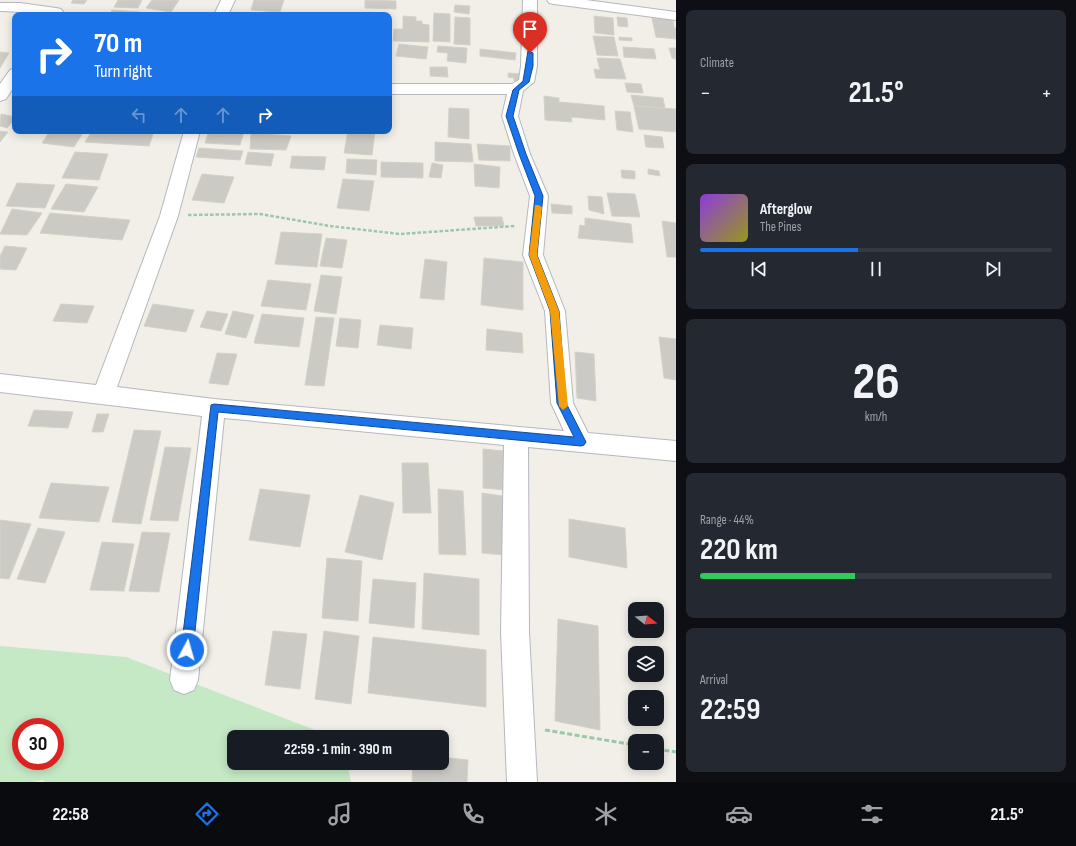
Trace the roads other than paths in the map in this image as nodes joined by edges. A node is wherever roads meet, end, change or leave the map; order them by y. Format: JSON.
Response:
{"nodes":[{"id":1,"x":64,"y":0,"type":"edge"},
{"id":2,"x":228,"y":0,"type":"edge"},
{"id":3,"x":530,"y":0,"type":"edge"},
{"id":4,"x":554,"y":0,"type":"edge"},
{"id":5,"x":0,"y":7,"type":"edge"},
{"id":6,"x":45,"y":12,"type":"edge"},
{"id":7,"x":56,"y":12,"type":"edge"},
{"id":8,"x":222,"y":12,"type":"edge"},
{"id":9,"x":676,"y":16,"type":"edge"},
{"id":10,"x":12,"y":78,"type":"edge"},
{"id":11,"x":392,"y":89,"type":"edge"},
{"id":12,"x":516,"y":90,"type":"junction"},
{"id":13,"x":0,"y":96,"type":"edge"},
{"id":14,"x":191,"y":134,"type":"edge"},
{"id":15,"x":0,"y":383,"type":"edge"},
{"id":16,"x":104,"y":394,"type":"junction"},
{"id":17,"x":214,"y":408,"type":"junction"},
{"id":18,"x":516,"y":436,"type":"junction"},
{"id":19,"x":581,"y":442,"type":"junction"},
{"id":20,"x":676,"y":451,"type":"edge"},
{"id":21,"x":184,"y":680,"type":"dead end"},
{"id":22,"x":522,"y":782,"type":"edge"}],
"edges":[{"from":1,"to":7,"type":"street"},
{"from":2,"to":8,"type":"street"},
{"from":3,"to":12,"type":"street"},
{"from":4,"to":9,"type":"street"},
{"from":5,"to":6,"type":"street"},
{"from":10,"to":13,"type":"street"},
{"from":11,"to":12,"type":"street"},
{"from":12,"to":19,"type":"street"},
{"from":14,"to":16,"type":"street"},
{"from":15,"to":16,"type":"street"},
{"from":16,"to":17,"type":"street"},
{"from":17,"to":18,"type":"street"},
{"from":17,"to":21,"type":"street"},
{"from":18,"to":19,"type":"street"},
{"from":18,"to":22,"type":"street"},
{"from":19,"to":20,"type":"street"}]}
